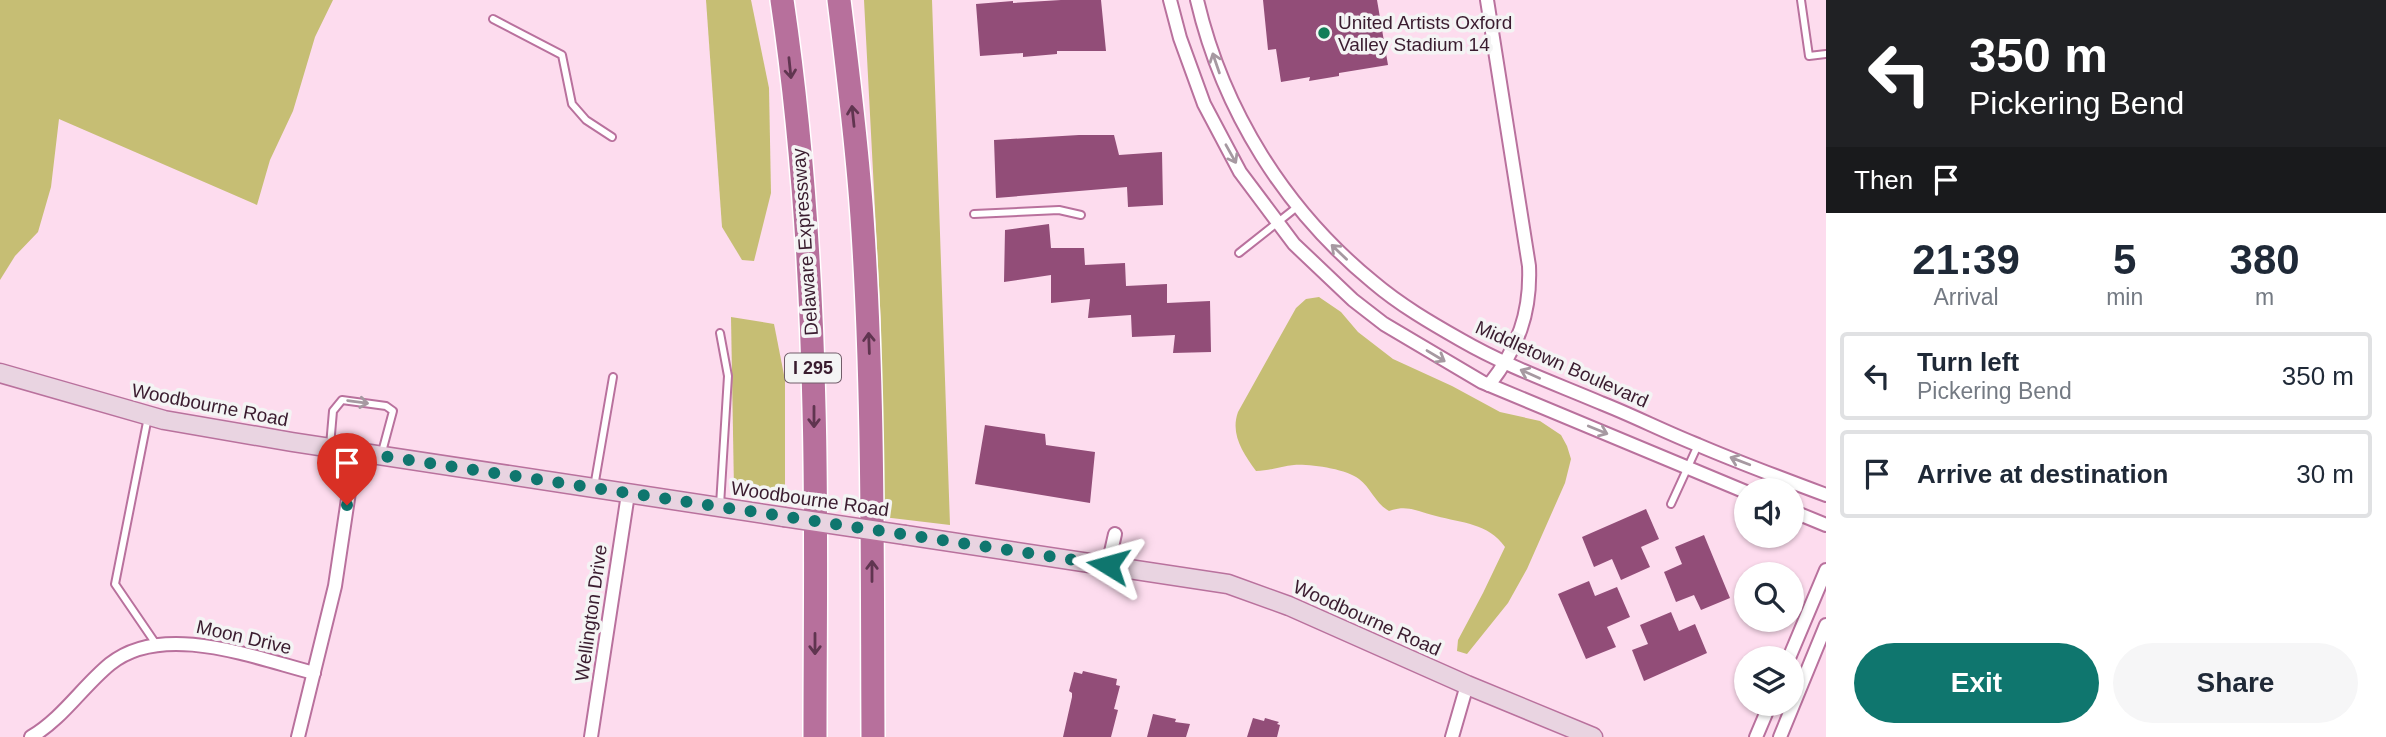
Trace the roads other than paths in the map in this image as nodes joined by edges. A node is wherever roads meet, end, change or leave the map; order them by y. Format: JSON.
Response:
{"nodes":[{"id":1,"x":782,"y":0,"type":"edge"},
{"id":2,"x":839,"y":0,"type":"edge"},
{"id":3,"x":1170,"y":0,"type":"edge"},
{"id":4,"x":1197,"y":0,"type":"edge"},
{"id":5,"x":1487,"y":0,"type":"edge"},
{"id":6,"x":1801,"y":0,"type":"edge"},
{"id":7,"x":493,"y":19,"type":"dead end"},
{"id":8,"x":1826,"y":54,"type":"edge"},
{"id":9,"x":612,"y":137,"type":"dead end"},
{"id":10,"x":1297,"y":207,"type":"junction"},
{"id":11,"x":974,"y":214,"type":"dead end"},
{"id":12,"x":1081,"y":215,"type":"dead end"},
{"id":13,"x":1276,"y":223,"type":"junction"},
{"id":14,"x":1239,"y":253,"type":"dead end"},
{"id":15,"x":720,"y":333,"type":"dead end"},
{"id":16,"x":1506,"y":363,"type":"junction"},
{"id":17,"x":0,"y":373,"type":"edge"},
{"id":18,"x":613,"y":377,"type":"dead end"},
{"id":19,"x":1489,"y":385,"type":"junction"},
{"id":20,"x":148,"y":416,"type":"junction"},
{"id":21,"x":1698,"y":445,"type":"junction"},
{"id":22,"x":330,"y":448,"type":"junction"},
{"id":23,"x":355,"y":452,"type":"junction"},
{"id":24,"x":381,"y":456,"type":"junction"},
{"id":25,"x":1687,"y":467,"type":"junction"},
{"id":26,"x":1734,"y":487,"type":"edge"},
{"id":27,"x":594,"y":488,"type":"junction"},
{"id":28,"x":628,"y":494,"type":"junction"},
{"id":29,"x":1826,"y":495,"type":"edge"},
{"id":30,"x":1671,"y":504,"type":"dead end"},
{"id":31,"x":719,"y":507,"type":"junction"},
{"id":32,"x":1804,"y":516,"type":"edge"},
{"id":33,"x":1826,"y":525,"type":"edge"},
{"id":34,"x":1115,"y":534,"type":"dead end"},
{"id":35,"x":1108,"y":565,"type":"junction"},
{"id":36,"x":1826,"y":570,"type":"edge"},
{"id":37,"x":1826,"y":625,"type":"edge"},
{"id":38,"x":156,"y":644,"type":"junction"},
{"id":39,"x":1794,"y":646,"type":"edge"},
{"id":40,"x":314,"y":673,"type":"junction"},
{"id":41,"x":1467,"y":685,"type":"junction"},
{"id":42,"x":1765,"y":716,"type":"edge"},
{"id":43,"x":31,"y":737,"type":"edge"},
{"id":44,"x":298,"y":737,"type":"edge"},
{"id":45,"x":591,"y":737,"type":"edge"},
{"id":46,"x":815,"y":737,"type":"edge"},
{"id":47,"x":873,"y":737,"type":"edge"},
{"id":48,"x":1452,"y":737,"type":"edge"},
{"id":49,"x":1593,"y":737,"type":"edge"},
{"id":50,"x":1756,"y":737,"type":"edge"},
{"id":51,"x":1780,"y":737,"type":"edge"}],
"edges":[{"from":1,"to":46,"type":"highway","name":"Delaware Expressway","number":"I 295","one_way":true},
{"from":47,"to":2,"type":"highway","number":"I 295","one_way":true},
{"from":3,"to":13,"type":"street","one_way":true},
{"from":10,"to":4,"type":"street","name":"Middletown Boulevard","one_way":true},
{"from":5,"to":16,"type":"street"},
{"from":6,"to":8,"type":"lane"},
{"from":7,"to":9,"type":"lane"},
{"from":10,"to":13,"type":"lane"},
{"from":16,"to":10,"type":"street","name":"Middletown Boulevard","one_way":true},
{"from":11,"to":12,"type":"lane"},
{"from":13,"to":14,"type":"lane"},
{"from":13,"to":19,"type":"street","one_way":true},
{"from":15,"to":31,"type":"lane"},
{"from":16,"to":19,"type":"street"},
{"from":21,"to":16,"type":"street","name":"Middletown Boulevard","one_way":true},
{"from":17,"to":20,"type":"main road","name":"Woodbourne Road"},
{"from":18,"to":27,"type":"lane"},
{"from":19,"to":25,"type":"street","one_way":true},
{"from":20,"to":22,"type":"main road","name":"Woodbourne Road"},
{"from":20,"to":38,"type":"lane"},
{"from":21,"to":25,"type":"lane"},
{"from":29,"to":21,"type":"street","name":"Middletown Boulevard","one_way":true},
{"from":22,"to":23,"type":"main road","name":"Woodbourne Road"},
{"from":22,"to":24,"type":"lane","one_way":true},
{"from":23,"to":24,"type":"main road","name":"Woodbourne Road"},
{"from":23,"to":40,"type":"street"},
{"from":24,"to":27,"type":"main road","name":"Woodbourne Road"},
{"from":25,"to":26,"type":"street"},
{"from":25,"to":30,"type":"lane"},
{"from":27,"to":28,"type":"main road","name":"Woodbourne Road"},
{"from":28,"to":31,"type":"main road","name":"Woodbourne Road"},
{"from":28,"to":45,"type":"street","name":"Wellington Drive"},
{"from":31,"to":35,"type":"main road","name":"Woodbourne Road","bridge":true},
{"from":32,"to":33,"type":"street"},
{"from":34,"to":35,"type":"street"},
{"from":35,"to":41,"type":"main road","name":"Woodbourne Road"},
{"from":36,"to":39,"type":"street"},
{"from":37,"to":51,"type":"street"},
{"from":38,"to":40,"type":"street","name":"Moon Drive"},
{"from":38,"to":43,"type":"street","name":"Moon Drive"},
{"from":40,"to":44,"type":"street"},
{"from":41,"to":48,"type":"street"},
{"from":41,"to":49,"type":"main road","name":"Woodbourne Road"},
{"from":42,"to":50,"type":"street"}]}
